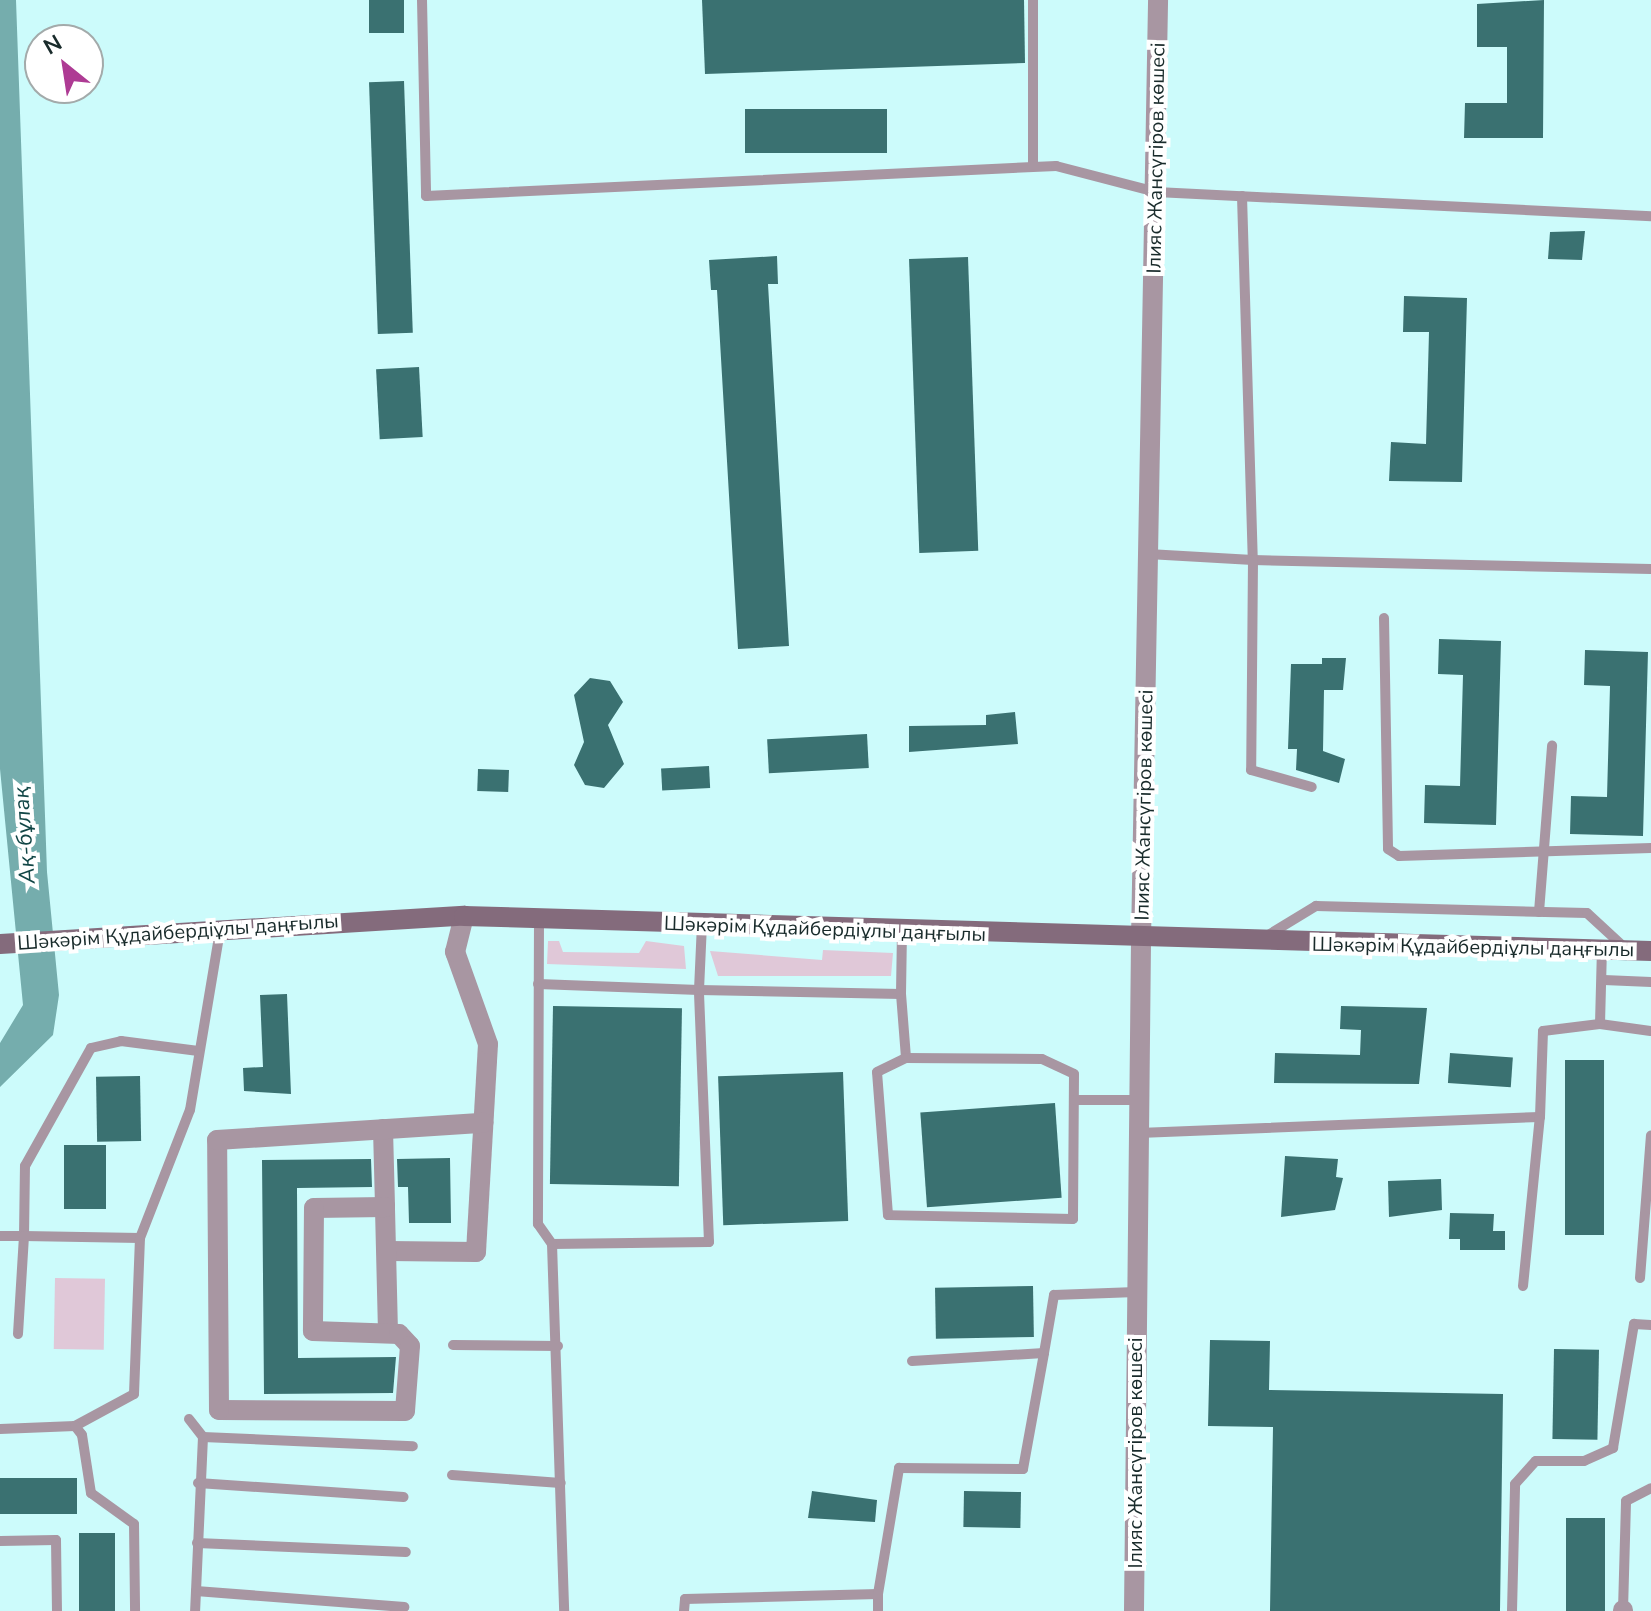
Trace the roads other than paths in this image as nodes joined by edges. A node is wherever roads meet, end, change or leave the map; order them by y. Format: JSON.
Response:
{"nodes":[{"id":1,"x":422,"y":0,"type":"edge"},
{"id":2,"x":1033,"y":0,"type":"edge"},
{"id":3,"x":1158,"y":0,"type":"edge"},
{"id":4,"x":1033,"y":165,"type":"junction"},
{"id":5,"x":1156,"y":192,"type":"junction"},
{"id":6,"x":1242,"y":196,"type":"junction"},
{"id":7,"x":1651,"y":216,"type":"edge"},
{"id":8,"x":1148,"y":554,"type":"junction"},
{"id":9,"x":1253,"y":560,"type":"junction"},
{"id":10,"x":1651,"y":569,"type":"edge"},
{"id":11,"x":1384,"y":618,"type":"dead end"},
{"id":12,"x":1552,"y":746,"type":"dead end"},
{"id":13,"x":1312,"y":787,"type":"dead end"},
{"id":14,"x":1544,"y":848,"type":"junction"},
{"id":15,"x":1651,"y":848,"type":"edge"},
{"id":16,"x":1539,"y":912,"type":"junction"},
{"id":17,"x":464,"y":916,"type":"junction"},
{"id":18,"x":539,"y":919,"type":"junction"},
{"id":19,"x":702,"y":925,"type":"junction"},
{"id":20,"x":220,"y":928,"type":"junction"},
{"id":21,"x":902,"y":932,"type":"junction"},
{"id":22,"x":1141,"y":940,"type":"junction"},
{"id":23,"x":1256,"y":942,"type":"junction"},
{"id":24,"x":0,"y":944,"type":"edge"},
{"id":25,"x":1602,"y":950,"type":"junction"},
{"id":26,"x":1628,"y":950,"type":"junction"},
{"id":27,"x":1651,"y":951,"type":"edge"},
{"id":28,"x":1604,"y":980,"type":"junction"},
{"id":29,"x":1651,"y":982,"type":"edge"},
{"id":30,"x":538,"y":984,"type":"junction"},
{"id":31,"x":699,"y":990,"type":"junction"},
{"id":32,"x":901,"y":994,"type":"junction"},
{"id":33,"x":1600,"y":1024,"type":"junction"},
{"id":34,"x":1651,"y":1031,"type":"edge"},
{"id":35,"x":198,"y":1051,"type":"junction"},
{"id":36,"x":906,"y":1058,"type":"junction"},
{"id":37,"x":1074,"y":1100,"type":"junction"},
{"id":38,"x":1140,"y":1100,"type":"junction"},
{"id":39,"x":1540,"y":1117,"type":"junction"},
{"id":40,"x":483,"y":1123,"type":"junction"},
{"id":41,"x":383,"y":1129,"type":"junction"},
{"id":42,"x":1139,"y":1133,"type":"junction"},
{"id":43,"x":1651,"y":1135,"type":"edge"},
{"id":44,"x":385,"y":1207,"type":"junction"},
{"id":45,"x":0,"y":1236,"type":"edge"},
{"id":46,"x":24,"y":1236,"type":"junction"},
{"id":47,"x":140,"y":1238,"type":"junction"},
{"id":48,"x":552,"y":1244,"type":"junction"},
{"id":49,"x":389,"y":1251,"type":"junction"},
{"id":50,"x":1640,"y":1278,"type":"dead end"},
{"id":51,"x":1523,"y":1286,"type":"dead end"},
{"id":52,"x":1136,"y":1292,"type":"junction"},
{"id":53,"x":1651,"y":1325,"type":"edge"},
{"id":54,"x":388,"y":1332,"type":"junction"},
{"id":55,"x":18,"y":1334,"type":"dead end"},
{"id":56,"x":453,"y":1345,"type":"dead end"},
{"id":57,"x":558,"y":1346,"type":"junction"},
{"id":58,"x":1044,"y":1353,"type":"junction"},
{"id":59,"x":912,"y":1361,"type":"dead end"},
{"id":60,"x":189,"y":1419,"type":"dead end"},
{"id":61,"x":75,"y":1426,"type":"junction"},
{"id":62,"x":0,"y":1429,"type":"edge"},
{"id":63,"x":203,"y":1437,"type":"junction"},
{"id":64,"x":413,"y":1446,"type":"dead end"},
{"id":65,"x":452,"y":1475,"type":"dead end"},
{"id":66,"x":198,"y":1483,"type":"junction"},
{"id":67,"x":561,"y":1483,"type":"junction"},
{"id":68,"x":1651,"y":1488,"type":"edge"},
{"id":69,"x":404,"y":1497,"type":"dead end"},
{"id":70,"x":0,"y":1541,"type":"edge"},
{"id":71,"x":197,"y":1543,"type":"junction"},
{"id":72,"x":406,"y":1552,"type":"dead end"},
{"id":73,"x":196,"y":1591,"type":"junction"},
{"id":74,"x":878,"y":1594,"type":"junction"},
{"id":75,"x":404,"y":1607,"type":"dead end"},
{"id":76,"x":1623,"y":1610,"type":"edge"},
{"id":77,"x":57,"y":1611,"type":"edge"},
{"id":78,"x":135,"y":1611,"type":"edge"},
{"id":79,"x":195,"y":1611,"type":"edge"},
{"id":80,"x":564,"y":1611,"type":"edge"},
{"id":81,"x":684,"y":1611,"type":"edge"},
{"id":82,"x":878,"y":1611,"type":"edge"},
{"id":83,"x":1134,"y":1611,"type":"edge"},
{"id":84,"x":1512,"y":1611,"type":"edge"}],
"edges":[{"from":1,"to":4,"type":"lane"},
{"from":2,"to":4,"type":"lane"},
{"from":3,"to":5,"type":"street","name":"Ілияс Жансүгіров көшесі"},
{"from":4,"to":5,"type":"lane"},
{"from":5,"to":6,"type":"lane"},
{"from":5,"to":8,"type":"street","name":"Ілияс Жансүгіров көшесі"},
{"from":6,"to":7,"type":"lane"},
{"from":6,"to":9,"type":"lane"},
{"from":8,"to":9,"type":"lane"},
{"from":8,"to":22,"type":"street","name":"Ілияс Жансүгіров көшесі"},
{"from":9,"to":10,"type":"lane"},
{"from":9,"to":13,"type":"lane"},
{"from":11,"to":14,"type":"lane"},
{"from":12,"to":14,"type":"lane"},
{"from":14,"to":15,"type":"lane"},
{"from":14,"to":16,"type":"lane"},
{"from":16,"to":23,"type":"lane"},
{"from":16,"to":26,"type":"lane"},
{"from":17,"to":18,"type":"main road","name":"Шәкәрім Құдайбердіұлы даңғылы"},
{"from":17,"to":20,"type":"main road","name":"Шәкәрім Құдайбердіұлы даңғылы"},
{"from":17,"to":40,"type":"street"},
{"from":18,"to":19,"type":"main road","name":"Шәкәрім Құдайбердіұлы даңғылы"},
{"from":18,"to":30,"type":"lane"},
{"from":19,"to":21,"type":"main road","name":"Шәкәрім Құдайбердіұлы даңғылы"},
{"from":19,"to":31,"type":"lane"},
{"from":20,"to":24,"type":"main road","name":"Шәкәрім Құдайбердіұлы даңғылы"},
{"from":20,"to":35,"type":"lane"},
{"from":21,"to":22,"type":"main road","name":"Шәкәрім Құдайбердіұлы даңғылы"},
{"from":21,"to":32,"type":"lane"},
{"from":22,"to":23,"type":"main road","name":"Шәкәрім Құдайбердіұлы даңғылы"},
{"from":22,"to":38,"type":"street","name":"Ілияс Жансүгіров көшесі"},
{"from":23,"to":25,"type":"main road","name":"Шәкәрім Құдайбердіұлы даңғылы"},
{"from":25,"to":26,"type":"main road","name":"Шәкәрім Құдайбердіұлы даңғылы"},
{"from":25,"to":28,"type":"lane"},
{"from":26,"to":27,"type":"main road","name":"Шәкәрім Құдайбердіұлы даңғылы"},
{"from":28,"to":29,"type":"lane"},
{"from":28,"to":33,"type":"lane"},
{"from":30,"to":31,"type":"lane"},
{"from":30,"to":48,"type":"lane"},
{"from":31,"to":32,"type":"lane"},
{"from":31,"to":48,"type":"lane"},
{"from":32,"to":36,"type":"lane"},
{"from":33,"to":34,"type":"lane"},
{"from":33,"to":39,"type":"lane"},
{"from":35,"to":46,"type":"lane"},
{"from":35,"to":47,"type":"lane"},
{"from":36,"to":37,"type":"lane"},
{"from":36,"to":37,"type":"lane"},
{"from":37,"to":38,"type":"lane"},
{"from":38,"to":42,"type":"street","name":"Ілияс Жансүгіров көшесі"},
{"from":39,"to":42,"type":"lane"},
{"from":39,"to":51,"type":"lane"},
{"from":40,"to":41,"type":"street"},
{"from":40,"to":49,"type":"street"},
{"from":41,"to":44,"type":"street"},
{"from":41,"to":54,"type":"street"},
{"from":42,"to":52,"type":"street","name":"Ілияс Жансүгіров көшесі"},
{"from":43,"to":50,"type":"lane"},
{"from":44,"to":49,"type":"street"},
{"from":44,"to":54,"type":"street"},
{"from":45,"to":46,"type":"lane"},
{"from":46,"to":47,"type":"lane"},
{"from":46,"to":55,"type":"lane"},
{"from":47,"to":61,"type":"lane"},
{"from":48,"to":57,"type":"lane"},
{"from":49,"to":54,"type":"street"},
{"from":52,"to":58,"type":"lane"},
{"from":52,"to":83,"type":"street","name":"Ілияс Жансүгіров көшесі"},
{"from":53,"to":84,"type":"lane"},
{"from":56,"to":57,"type":"lane"},
{"from":57,"to":67,"type":"lane"},
{"from":58,"to":59,"type":"lane"},
{"from":58,"to":74,"type":"lane"},
{"from":60,"to":63,"type":"lane"},
{"from":61,"to":62,"type":"lane"},
{"from":61,"to":78,"type":"lane"},
{"from":63,"to":64,"type":"lane"},
{"from":63,"to":66,"type":"lane"},
{"from":65,"to":67,"type":"lane"},
{"from":66,"to":69,"type":"lane"},
{"from":66,"to":71,"type":"lane"},
{"from":67,"to":80,"type":"lane"},
{"from":68,"to":76,"type":"lane"},
{"from":70,"to":77,"type":"lane"},
{"from":71,"to":72,"type":"lane"},
{"from":71,"to":73,"type":"lane"},
{"from":73,"to":75,"type":"lane"},
{"from":73,"to":79,"type":"lane"},
{"from":74,"to":81,"type":"lane"},
{"from":74,"to":82,"type":"lane"}]}
